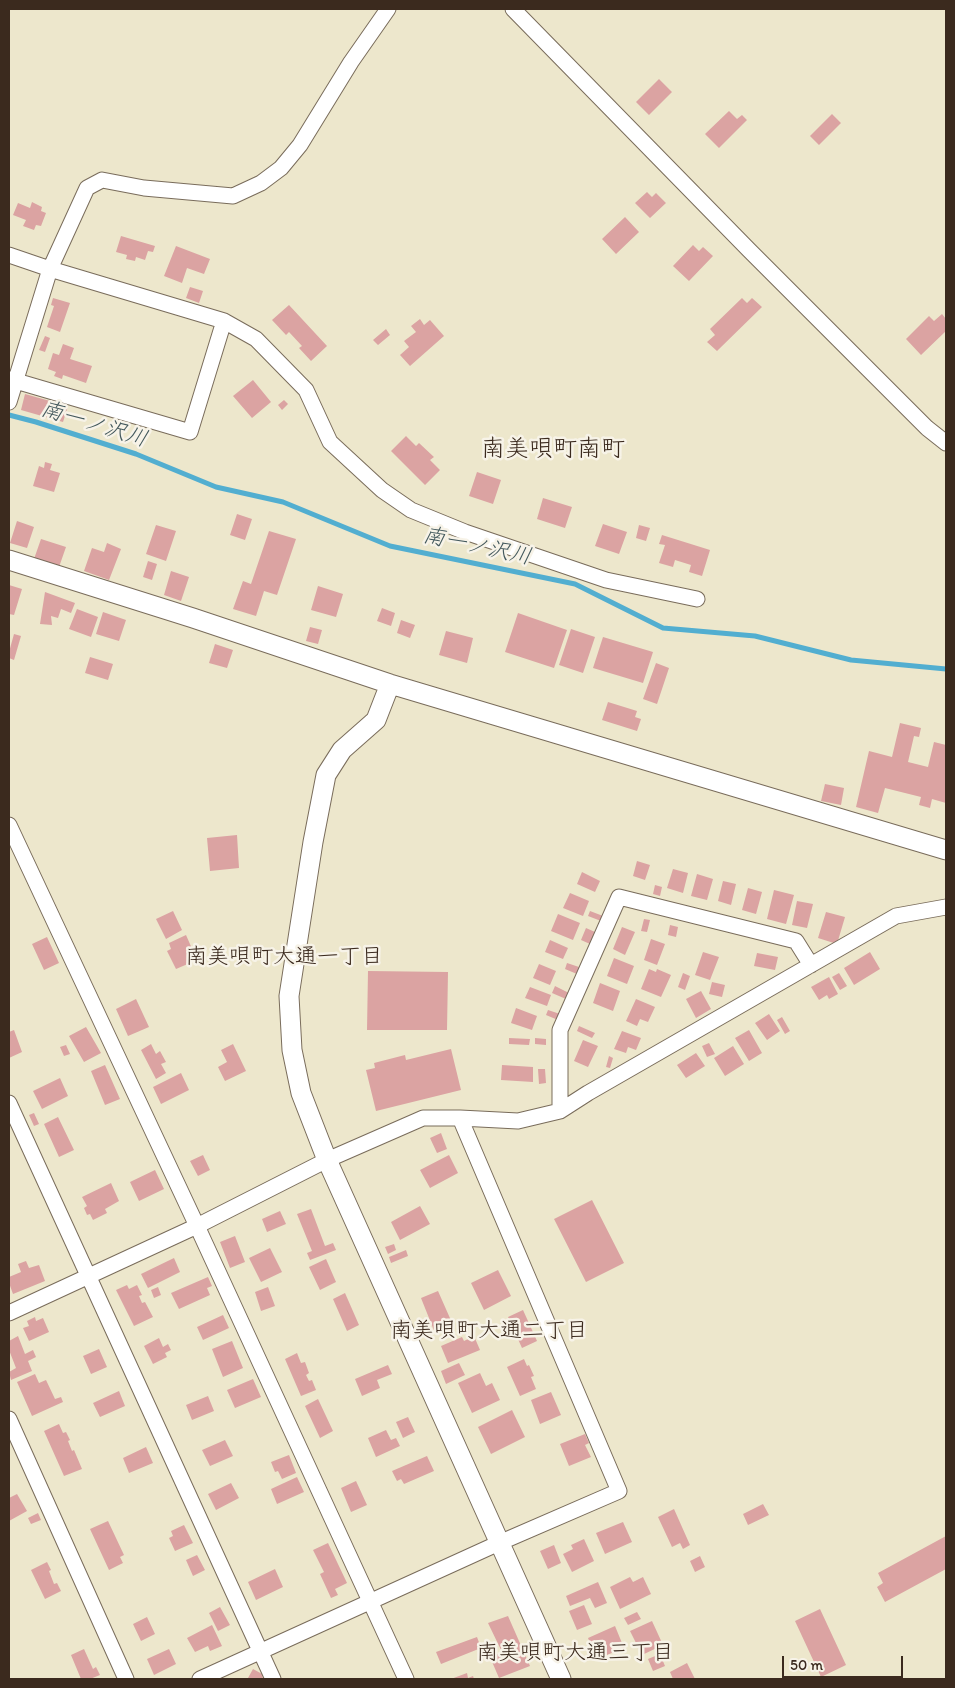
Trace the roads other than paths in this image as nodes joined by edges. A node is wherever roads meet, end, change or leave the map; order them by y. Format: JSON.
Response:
{"nodes":[{"id":1,"x":388,"y":9,"type":"edge"},
{"id":2,"x":513,"y":9,"type":"edge"},
{"id":3,"x":9,"y":255,"type":"edge"},
{"id":4,"x":50,"y":269,"type":"junction"},
{"id":5,"x":224,"y":321,"type":"junction"},
{"id":6,"x":12,"y":380,"type":"edge"},
{"id":7,"x":9,"y":402,"type":"edge"},
{"id":8,"x":946,"y":443,"type":"edge"},
{"id":9,"x":9,"y":560,"type":"edge"},
{"id":10,"x":697,"y":600,"type":"dead end"},
{"id":11,"x":390,"y":684,"type":"junction"},
{"id":12,"x":9,"y":825,"type":"edge"},
{"id":13,"x":946,"y":850,"type":"edge"},
{"id":14,"x":946,"y":906,"type":"edge"},
{"id":15,"x":811,"y":965,"type":"junction"},
{"id":16,"x":9,"y":1103,"type":"edge"},
{"id":17,"x":560,"y":1111,"type":"junction"},
{"id":18,"x":460,"y":1118,"type":"junction"},
{"id":19,"x":327,"y":1160,"type":"junction"},
{"id":20,"x":197,"y":1226,"type":"junction"},
{"id":21,"x":88,"y":1276,"type":"junction"},
{"id":22,"x":9,"y":1313,"type":"edge"},
{"id":23,"x":9,"y":1419,"type":"edge"},
{"id":24,"x":499,"y":1543,"type":"junction"},
{"id":25,"x":371,"y":1602,"type":"junction"},
{"id":26,"x":261,"y":1652,"type":"junction"},
{"id":27,"x":126,"y":1679,"type":"edge"},
{"id":28,"x":200,"y":1679,"type":"edge"},
{"id":29,"x":273,"y":1679,"type":"edge"},
{"id":30,"x":406,"y":1679,"type":"edge"},
{"id":31,"x":561,"y":1679,"type":"edge"}],
"edges":[{"from":1,"to":4,"type":"street"},
{"from":2,"to":8,"type":"street"},
{"from":3,"to":4,"type":"street"},
{"from":4,"to":5,"type":"street"},
{"from":4,"to":6,"type":"street"},
{"from":5,"to":6,"type":"street"},
{"from":5,"to":10,"type":"street"},
{"from":6,"to":7,"type":"street"},
{"from":9,"to":11,"type":"street"},
{"from":11,"to":13,"type":"street"},
{"from":11,"to":19,"type":"street"},
{"from":12,"to":20,"type":"street"},
{"from":14,"to":15,"type":"street"},
{"from":15,"to":17,"type":"street"},
{"from":15,"to":17,"type":"street"},
{"from":16,"to":21,"type":"street"},
{"from":17,"to":18,"type":"street"},
{"from":18,"to":19,"type":"street"},
{"from":18,"to":24,"type":"street"},
{"from":19,"to":20,"type":"street"},
{"from":19,"to":24,"type":"street"},
{"from":20,"to":21,"type":"street"},
{"from":20,"to":25,"type":"street"},
{"from":21,"to":22,"type":"street"},
{"from":21,"to":26,"type":"street"},
{"from":23,"to":27,"type":"street"},
{"from":24,"to":25,"type":"street"},
{"from":24,"to":31,"type":"street"},
{"from":25,"to":26,"type":"street"},
{"from":25,"to":30,"type":"street"},
{"from":26,"to":28,"type":"street"},
{"from":26,"to":29,"type":"street"}]}
